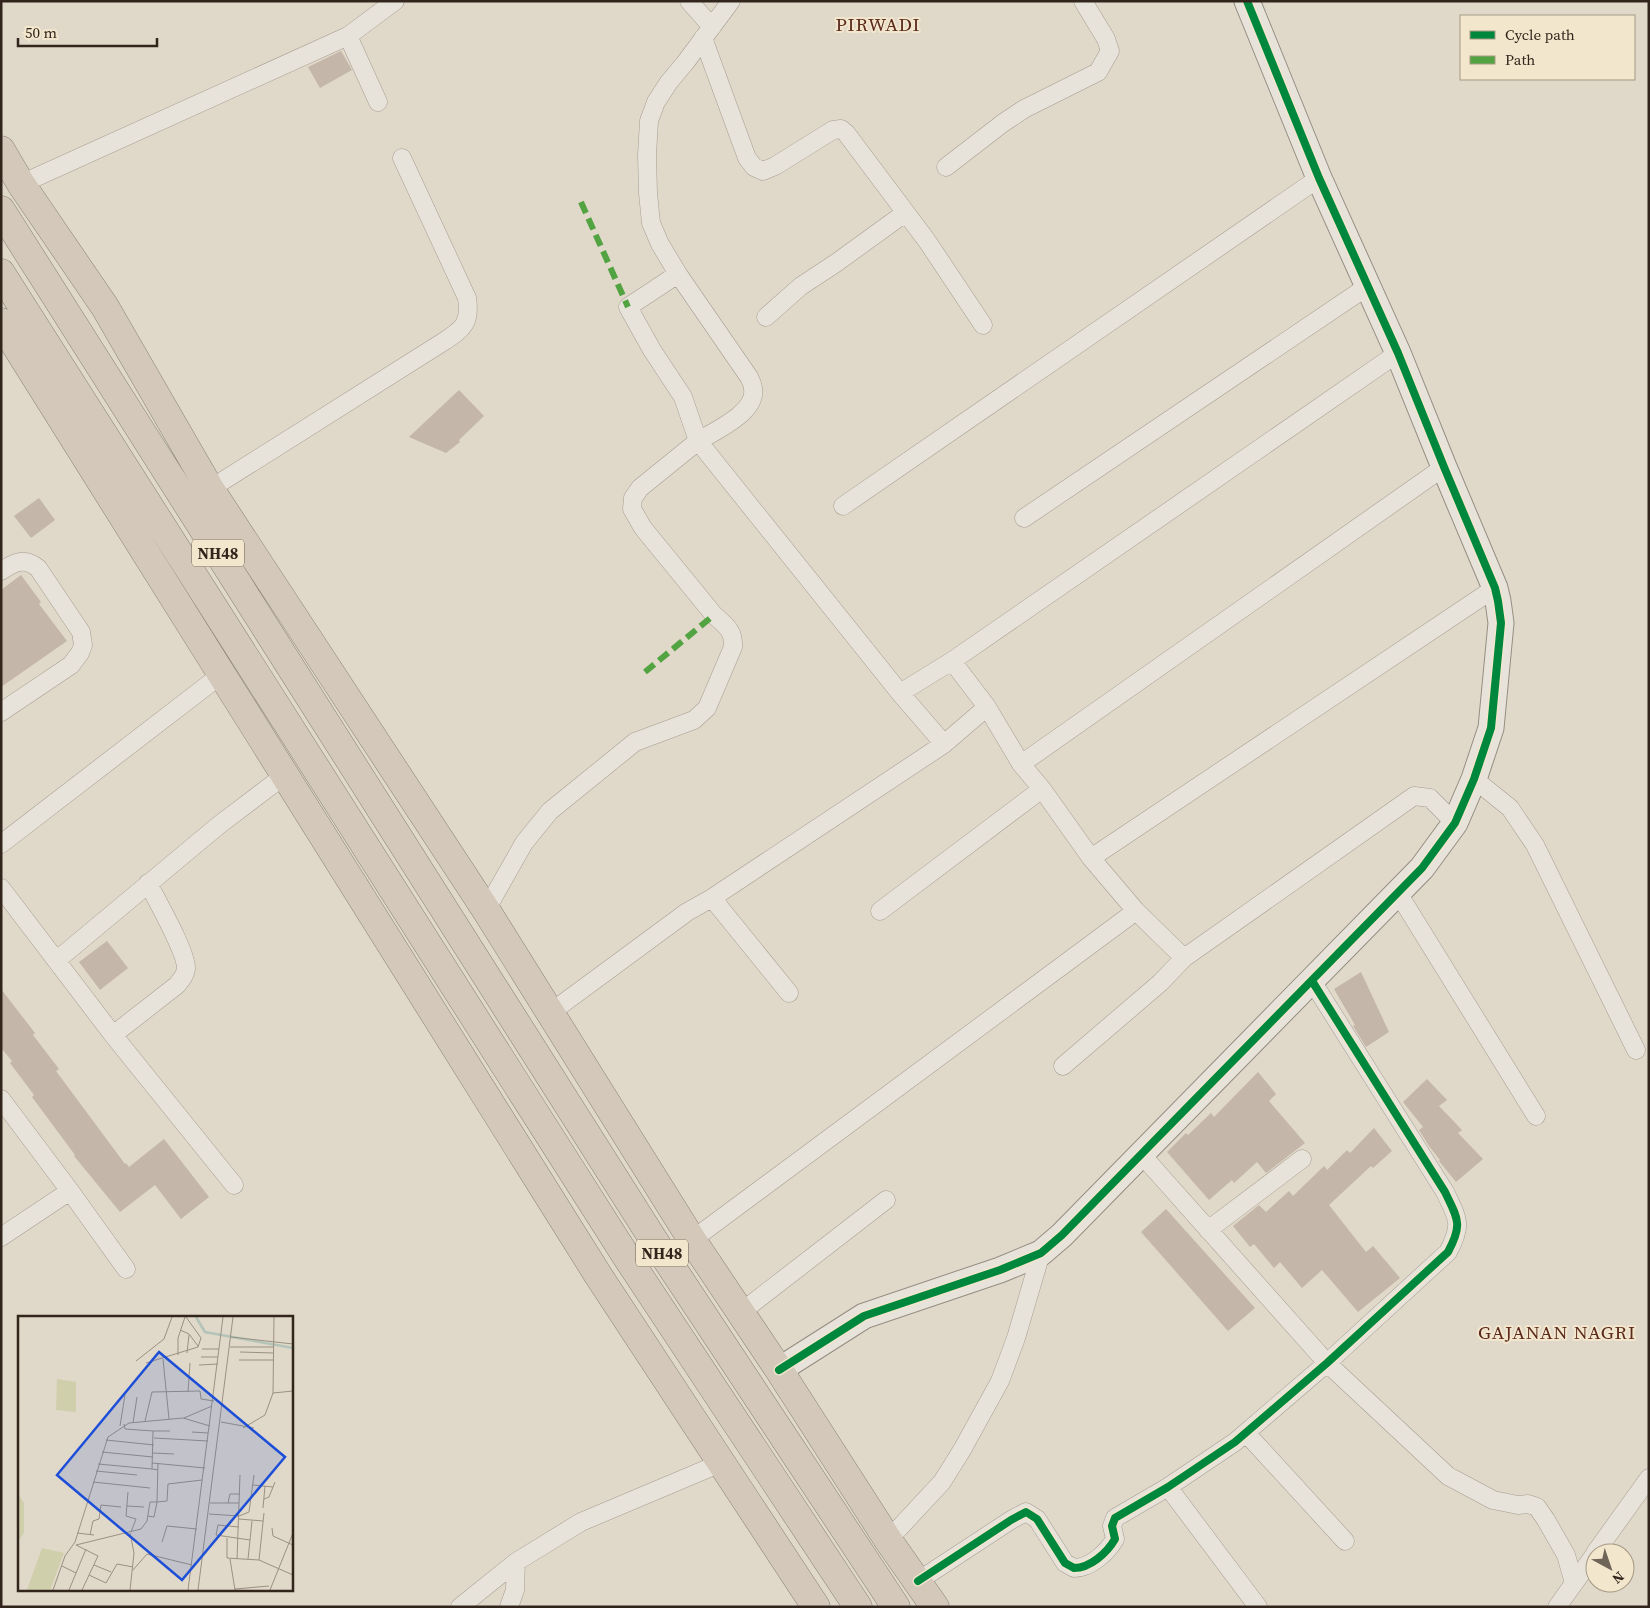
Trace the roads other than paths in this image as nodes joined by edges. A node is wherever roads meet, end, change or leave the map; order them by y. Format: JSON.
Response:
{"nodes":[{"id":1,"x":395,"y":1,"type":"edge"},
{"id":2,"x":689,"y":1,"type":"edge"},
{"id":3,"x":731,"y":1,"type":"edge"},
{"id":4,"x":1083,"y":1,"type":"edge"},
{"id":5,"x":1247,"y":1,"type":"edge"},
{"id":6,"x":707,"y":33,"type":"junction"},
{"id":7,"x":348,"y":36,"type":"junction"},
{"id":8,"x":378,"y":102,"type":"dead end"},
{"id":9,"x":1,"y":150,"type":"edge"},
{"id":10,"x":402,"y":158,"type":"dead end"},
{"id":11,"x":946,"y":167,"type":"dead end"},
{"id":12,"x":1319,"y":178,"type":"junction"},
{"id":13,"x":21,"y":184,"type":"junction"},
{"id":14,"x":1,"y":210,"type":"edge"},
{"id":15,"x":905,"y":213,"type":"junction"},
{"id":16,"x":1,"y":273,"type":"edge"},
{"id":17,"x":678,"y":274,"type":"junction"},
{"id":18,"x":1368,"y":286,"type":"junction"},
{"id":19,"x":766,"y":317,"type":"dead end"},
{"id":20,"x":1,"y":322,"type":"edge"},
{"id":21,"x":984,"y":325,"type":"dead end"},
{"id":22,"x":1398,"y":353,"type":"junction"},
{"id":23,"x":698,"y":442,"type":"junction"},
{"id":24,"x":1444,"y":467,"type":"junction"},
{"id":25,"x":210,"y":489,"type":"junction"},
{"id":26,"x":843,"y":506,"type":"dead end"},
{"id":27,"x":1024,"y":518,"type":"dead end"},
{"id":28,"x":1,"y":571,"type":"edge"},
{"id":29,"x":1495,"y":588,"type":"junction"},
{"id":30,"x":952,"y":661,"type":"junction"},
{"id":31,"x":222,"y":674,"type":"junction"},
{"id":32,"x":900,"y":692,"type":"junction"},
{"id":33,"x":987,"y":707,"type":"junction"},
{"id":34,"x":1,"y":712,"type":"edge"},
{"id":35,"x":944,"y":744,"type":"junction"},
{"id":36,"x":1021,"y":764,"type":"junction"},
{"id":37,"x":285,"y":775,"type":"junction"},
{"id":38,"x":1474,"y":779,"type":"junction"},
{"id":39,"x":1042,"y":789,"type":"junction"},
{"id":40,"x":1455,"y":822,"type":"junction"},
{"id":41,"x":1,"y":844,"type":"edge"},
{"id":42,"x":1091,"y":858,"type":"junction"},
{"id":43,"x":148,"y":883,"type":"junction"},
{"id":44,"x":1,"y":888,"type":"edge"},
{"id":45,"x":1398,"y":893,"type":"junction"},
{"id":46,"x":712,"y":898,"type":"junction"},
{"id":47,"x":486,"y":910,"type":"junction"},
{"id":48,"x":880,"y":912,"type":"dead end"},
{"id":49,"x":1136,"y":912,"type":"junction"},
{"id":50,"x":1184,"y":958,"type":"junction"},
{"id":51,"x":57,"y":960,"type":"junction"},
{"id":52,"x":1312,"y":981,"type":"junction"},
{"id":53,"x":789,"y":993,"type":"dead end"},
{"id":54,"x":550,"y":1013,"type":"junction"},
{"id":55,"x":113,"y":1035,"type":"junction"},
{"id":56,"x":1636,"y":1050,"type":"dead end"},
{"id":57,"x":1063,"y":1066,"type":"dead end"},
{"id":58,"x":1,"y":1100,"type":"edge"},
{"id":59,"x":1536,"y":1116,"type":"dead end"},
{"id":60,"x":1141,"y":1154,"type":"junction"},
{"id":61,"x":1302,"y":1159,"type":"dead end"},
{"id":62,"x":234,"y":1185,"type":"dead end"},
{"id":63,"x":70,"y":1191,"type":"junction"},
{"id":64,"x":886,"y":1200,"type":"dead end"},
{"id":65,"x":1208,"y":1230,"type":"junction"},
{"id":66,"x":1,"y":1237,"type":"edge"},
{"id":67,"x":692,"y":1240,"type":"junction"},
{"id":68,"x":1041,"y":1253,"type":"junction"},
{"id":69,"x":126,"y":1269,"type":"dead end"},
{"id":70,"x":740,"y":1313,"type":"junction"},
{"id":71,"x":1327,"y":1364,"type":"junction"},
{"id":72,"x":779,"y":1370,"type":"junction"},
{"id":73,"x":1246,"y":1433,"type":"junction"},
{"id":74,"x":721,"y":1462,"type":"junction"},
{"id":75,"x":1649,"y":1478,"type":"edge"},
{"id":76,"x":1168,"y":1487,"type":"junction"},
{"id":77,"x":888,"y":1540,"type":"junction"},
{"id":78,"x":1345,"y":1541,"type":"dead end"},
{"id":79,"x":1602,"y":1543,"type":"edge"},
{"id":80,"x":516,"y":1562,"type":"junction"},
{"id":81,"x":1585,"y":1567,"type":"edge"},
{"id":82,"x":918,"y":1581,"type":"junction"},
{"id":83,"x":1574,"y":1583,"type":"junction"},
{"id":84,"x":460,"y":1607,"type":"edge"},
{"id":85,"x":509,"y":1607,"type":"edge"},
{"id":86,"x":816,"y":1607,"type":"edge"},
{"id":87,"x":858,"y":1607,"type":"edge"},
{"id":88,"x":896,"y":1607,"type":"edge"},
{"id":89,"x":935,"y":1607,"type":"edge"},
{"id":90,"x":1258,"y":1607,"type":"edge"},
{"id":91,"x":1557,"y":1607,"type":"edge"}],
"edges":[{"from":1,"to":7,"type":"street"},
{"from":2,"to":6,"type":"street"},
{"from":3,"to":6,"type":"street"},
{"from":4,"to":11,"type":"street"},
{"from":5,"to":12,"type":"street"},
{"from":6,"to":15,"type":"street"},
{"from":6,"to":17,"type":"street"},
{"from":7,"to":8,"type":"street"},
{"from":7,"to":13,"type":"street"},
{"from":9,"to":13,"type":"highway"},
{"from":10,"to":25,"type":"street"},
{"from":12,"to":18,"type":"street"},
{"from":12,"to":26,"type":"street"},
{"from":13,"to":25,"type":"highway"},
{"from":14,"to":88,"type":"highway","number":"NH48"},
{"from":15,"to":19,"type":"street"},
{"from":15,"to":21,"type":"street"},
{"from":16,"to":87,"type":"highway","number":"NH48"},
{"from":17,"to":23,"type":"street"},
{"from":17,"to":23,"type":"street"},
{"from":18,"to":22,"type":"street"},
{"from":18,"to":27,"type":"street"},
{"from":20,"to":31,"type":"highway"},
{"from":22,"to":24,"type":"street"},
{"from":22,"to":30,"type":"street"},
{"from":23,"to":32,"type":"street"},
{"from":23,"to":47,"type":"street"},
{"from":24,"to":29,"type":"street"},
{"from":24,"to":36,"type":"street"},
{"from":25,"to":47,"type":"highway"},
{"from":28,"to":34,"type":"street"},
{"from":29,"to":38,"type":"street"},
{"from":29,"to":42,"type":"street"},
{"from":30,"to":32,"type":"street"},
{"from":30,"to":33,"type":"street"},
{"from":31,"to":37,"type":"highway"},
{"from":31,"to":41,"type":"street"},
{"from":32,"to":35,"type":"street"},
{"from":33,"to":35,"type":"street"},
{"from":33,"to":36,"type":"street"},
{"from":35,"to":46,"type":"street"},
{"from":36,"to":39,"type":"street"},
{"from":37,"to":43,"type":"street"},
{"from":37,"to":74,"type":"highway"},
{"from":38,"to":40,"type":"street"},
{"from":38,"to":56,"type":"street"},
{"from":39,"to":42,"type":"street"},
{"from":39,"to":48,"type":"street"},
{"from":40,"to":45,"type":"street"},
{"from":40,"to":50,"type":"street"},
{"from":42,"to":49,"type":"street"},
{"from":43,"to":51,"type":"street"},
{"from":43,"to":55,"type":"street"},
{"from":44,"to":51,"type":"street"},
{"from":45,"to":52,"type":"street"},
{"from":45,"to":59,"type":"street"},
{"from":46,"to":53,"type":"street"},
{"from":46,"to":54,"type":"street"},
{"from":47,"to":54,"type":"highway"},
{"from":49,"to":50,"type":"street"},
{"from":49,"to":67,"type":"street"},
{"from":50,"to":57,"type":"street"},
{"from":51,"to":55,"type":"street"},
{"from":52,"to":60,"type":"street"},
{"from":52,"to":71,"type":"street"},
{"from":54,"to":67,"type":"highway"},
{"from":55,"to":62,"type":"street"},
{"from":58,"to":63,"type":"street"},
{"from":60,"to":65,"type":"street"},
{"from":60,"to":68,"type":"street"},
{"from":61,"to":65,"type":"street"},
{"from":63,"to":66,"type":"street"},
{"from":63,"to":69,"type":"street"},
{"from":64,"to":70,"type":"street"},
{"from":65,"to":71,"type":"street"},
{"from":67,"to":70,"type":"highway"},
{"from":68,"to":72,"type":"street"},
{"from":68,"to":77,"type":"street"},
{"from":70,"to":72,"type":"highway"},
{"from":71,"to":73,"type":"street"},
{"from":71,"to":83,"type":"street"},
{"from":72,"to":77,"type":"highway"},
{"from":73,"to":76,"type":"street"},
{"from":73,"to":78,"type":"street"},
{"from":74,"to":80,"type":"street"},
{"from":74,"to":86,"type":"highway"},
{"from":75,"to":79,"type":"street"},
{"from":76,"to":82,"type":"street"},
{"from":76,"to":90,"type":"street"},
{"from":77,"to":82,"type":"highway"},
{"from":80,"to":84,"type":"street"},
{"from":80,"to":85,"type":"street"},
{"from":81,"to":83,"type":"street"},
{"from":82,"to":89,"type":"highway"},
{"from":83,"to":91,"type":"street"}]}
